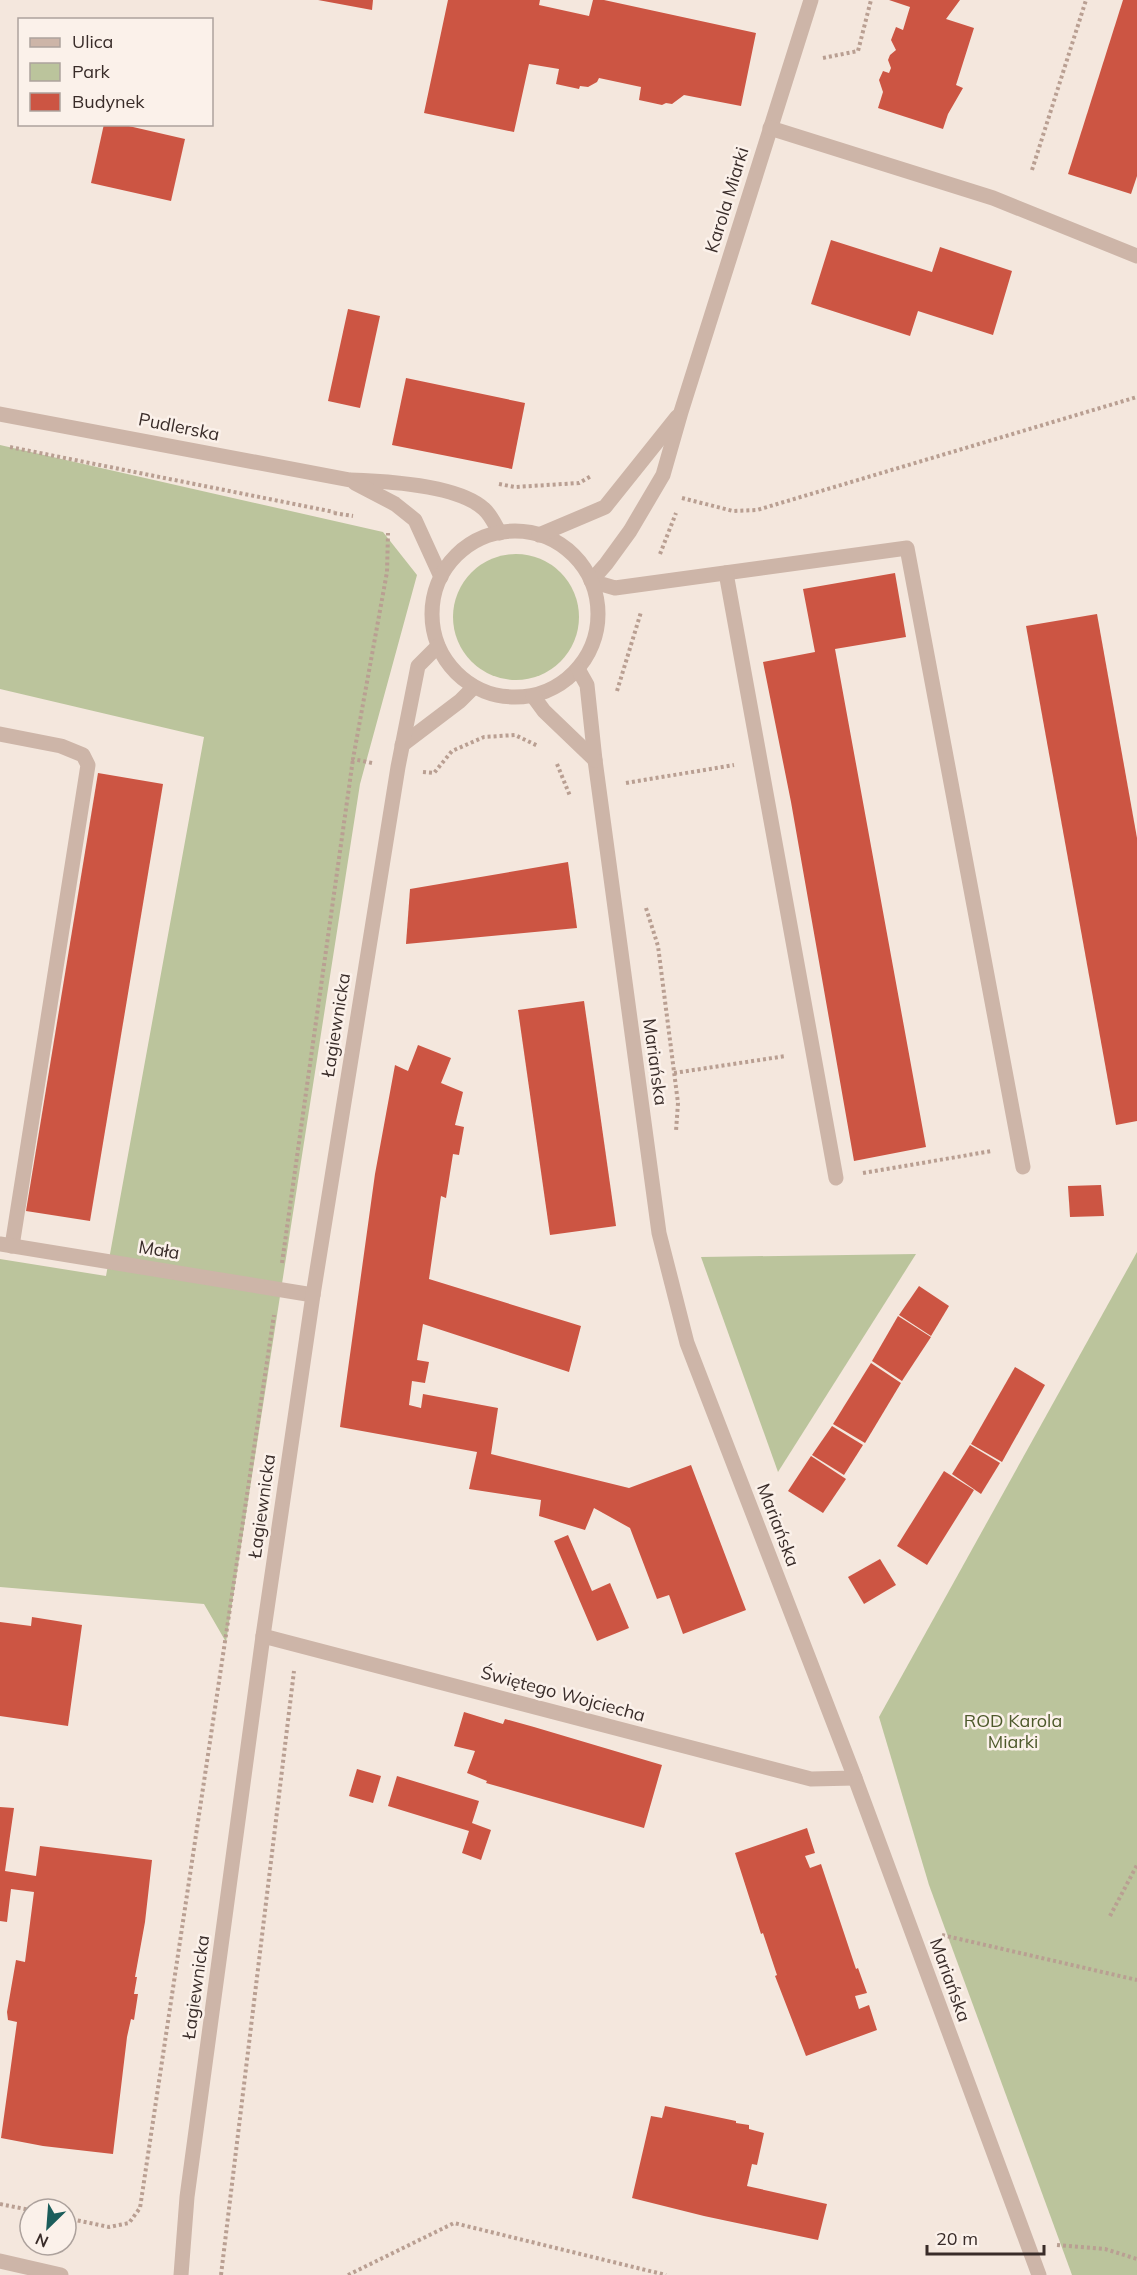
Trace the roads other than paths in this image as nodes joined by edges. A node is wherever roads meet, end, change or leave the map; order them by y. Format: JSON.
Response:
{"nodes":[{"id":1,"x":811,"y":0,"type":"edge"},
{"id":2,"x":770,"y":128,"type":"junction"},
{"id":3,"x":1137,"y":256,"type":"edge"},
{"id":4,"x":681,"y":412,"type":"junction"},
{"id":5,"x":0,"y":414,"type":"edge"},
{"id":6,"x":350,"y":480,"type":"junction"},
{"id":7,"x":500,"y":532,"type":"junction"},
{"id":8,"x":539,"y":535,"type":"junction"},
{"id":9,"x":726,"y":573,"type":"junction"},
{"id":10,"x":441,"y":577,"type":"junction"},
{"id":11,"x":591,"y":581,"type":"junction"},
{"id":12,"x":438,"y":646,"type":"junction"},
{"id":13,"x":578,"y":669,"type":"junction"},
{"id":14,"x":474,"y":687,"type":"junction"},
{"id":15,"x":533,"y":696,"type":"junction"},
{"id":16,"x":0,"y":734,"type":"edge"},
{"id":17,"x":402,"y":745,"type":"junction"},
{"id":18,"x":595,"y":760,"type":"junction"},
{"id":19,"x":1023,"y":1167,"type":"dead end"},
{"id":20,"x":836,"y":1178,"type":"road end"},
{"id":21,"x":6,"y":1245,"type":"edge"},
{"id":22,"x":313,"y":1295,"type":"junction"},
{"id":23,"x":263,"y":1636,"type":"junction"},
{"id":24,"x":855,"y":1778,"type":"junction"},
{"id":25,"x":0,"y":2261,"type":"edge"},
{"id":26,"x":61,"y":2275,"type":"edge"},
{"id":27,"x":181,"y":2275,"type":"edge"},
{"id":28,"x":1039,"y":2275,"type":"edge"}],
"edges":[{"from":1,"to":2,"type":"street","name":"Karola Miarki"},
{"from":2,"to":3,"type":"street"},
{"from":2,"to":4,"type":"street","name":"Karola Miarki"},
{"from":4,"to":8,"type":"street"},
{"from":4,"to":11,"type":"street","name":"Karola Miarki"},
{"from":5,"to":6,"type":"street","name":"Pudlerska"},
{"from":6,"to":7,"type":"street","name":"Pudlerska"},
{"from":6,"to":10,"type":"street","name":"Pudlerska"},
{"from":7,"to":8,"type":"street"},
{"from":7,"to":10,"type":"street"},
{"from":8,"to":11,"type":"street"},
{"from":9,"to":11,"type":"street"},
{"from":9,"to":19,"type":"street"},
{"from":9,"to":20,"type":"street"},
{"from":10,"to":12,"type":"street"},
{"from":11,"to":13,"type":"street"},
{"from":12,"to":14,"type":"street"},
{"from":12,"to":17,"type":"street","name":"Łagiewnicka"},
{"from":13,"to":15,"type":"street"},
{"from":13,"to":18,"type":"street","name":"Mariańska"},
{"from":14,"to":15,"type":"street"},
{"from":14,"to":17,"type":"street"},
{"from":15,"to":18,"type":"street"},
{"from":16,"to":21,"type":"street"},
{"from":17,"to":22,"type":"street","name":"Łagiewnicka"},
{"from":18,"to":24,"type":"street","name":"Mariańska"},
{"from":21,"to":22,"type":"street","name":"Mała"},
{"from":22,"to":23,"type":"street","name":"Łagiewnicka"},
{"from":23,"to":24,"type":"street","name":"Świętego Wojciecha"},
{"from":23,"to":27,"type":"street","name":"Łagiewnicka"},
{"from":24,"to":28,"type":"street","name":"Mariańska"},
{"from":25,"to":26,"type":"street"}]}
